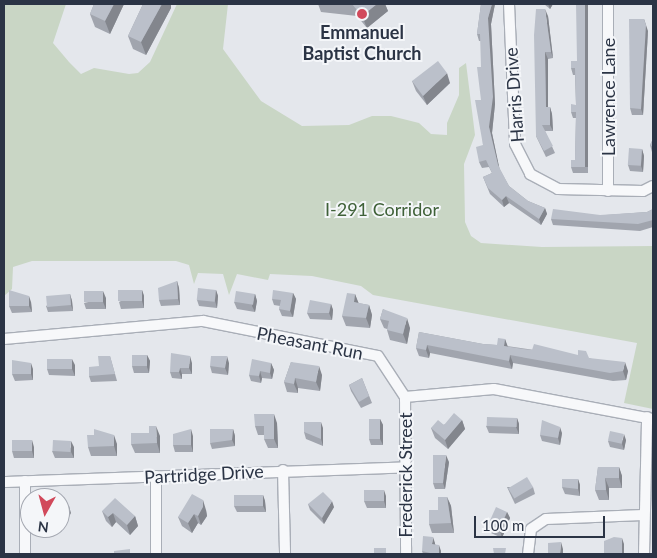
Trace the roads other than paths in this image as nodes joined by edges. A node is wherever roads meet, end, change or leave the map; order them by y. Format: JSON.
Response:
{"nodes":[{"id":1,"x":510,"y":4,"type":"edge"},
{"id":2,"x":608,"y":4,"type":"edge"},
{"id":3,"x":653,"y":186,"type":"edge"},
{"id":4,"x":608,"y":190,"type":"junction"},
{"id":5,"x":4,"y":339,"type":"edge"},
{"id":6,"x":405,"y":397,"type":"junction"},
{"id":7,"x":650,"y":418,"type":"edge"},
{"id":8,"x":404,"y":467,"type":"junction"},
{"id":9,"x":283,"y":470,"type":"junction"},
{"id":10,"x":156,"y":476,"type":"junction"},
{"id":11,"x":25,"y":480,"type":"junction"},
{"id":12,"x":4,"y":482,"type":"edge"},
{"id":13,"x":644,"y":515,"type":"junction"},
{"id":14,"x":25,"y":554,"type":"edge"},
{"id":15,"x":156,"y":554,"type":"edge"},
{"id":16,"x":285,"y":554,"type":"edge"},
{"id":17,"x":406,"y":554,"type":"edge"},
{"id":18,"x":528,"y":554,"type":"edge"},
{"id":19,"x":644,"y":554,"type":"edge"}],
"edges":[{"from":1,"to":4,"type":"street","name":"Harris Drive"},
{"from":2,"to":4,"type":"street","name":"Lawrence Lane"},
{"from":3,"to":4,"type":"street","name":"Harris Drive"},
{"from":5,"to":6,"type":"street","name":"Pheasant Run"},
{"from":6,"to":7,"type":"street"},
{"from":6,"to":8,"type":"street","name":"Frederick Street"},
{"from":7,"to":13,"type":"street"},
{"from":8,"to":9,"type":"street","name":"Partridge Drive"},
{"from":8,"to":17,"type":"street","name":"Frederick Street"},
{"from":9,"to":10,"type":"street","name":"Partridge Drive"},
{"from":9,"to":16,"type":"street"},
{"from":10,"to":11,"type":"street","name":"Partridge Drive"},
{"from":10,"to":15,"type":"street"},
{"from":11,"to":12,"type":"street","name":"Partridge Drive"},
{"from":11,"to":14,"type":"street"},
{"from":13,"to":18,"type":"street"},
{"from":13,"to":19,"type":"street"}]}
